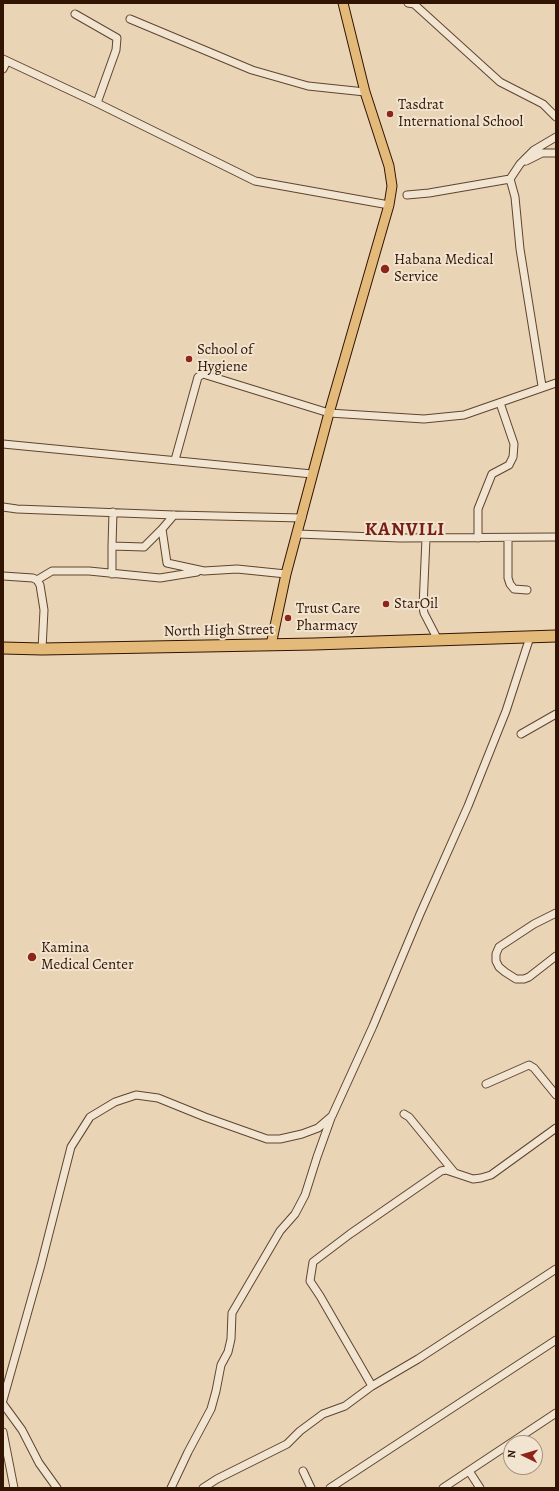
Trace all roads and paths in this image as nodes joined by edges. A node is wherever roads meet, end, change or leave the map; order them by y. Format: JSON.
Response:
{"nodes":[{"id":1,"x":343,"y":3,"type":"edge"},
{"id":2,"x":408,"y":3,"type":"edge"},
{"id":3,"x":75,"y":14,"type":"dead end"},
{"id":4,"x":130,"y":19,"type":"dead end"},
{"id":5,"x":5,"y":60,"type":"edge"},
{"id":6,"x":3,"y":69,"type":"edge"},
{"id":7,"x":366,"y":92,"type":"junction"},
{"id":8,"x":97,"y":103,"type":"junction"},
{"id":9,"x":556,"y":117,"type":"edge"},
{"id":10,"x":556,"y":137,"type":"edge"},
{"id":11,"x":556,"y":153,"type":"edge"},
{"id":12,"x":520,"y":164,"type":"junction"},
{"id":13,"x":510,"y":179,"type":"junction"},
{"id":14,"x":407,"y":195,"type":"dead end"},
{"id":15,"x":389,"y":205,"type":"junction"},
{"id":16,"x":556,"y":382,"type":"edge"},
{"id":17,"x":542,"y":386,"type":"junction"},
{"id":18,"x":500,"y":403,"type":"junction"},
{"id":19,"x":329,"y":413,"type":"junction"},
{"id":20,"x":3,"y":444,"type":"edge"},
{"id":21,"x":175,"y":460,"type":"junction"},
{"id":22,"x":312,"y":474,"type":"junction"},
{"id":23,"x":3,"y":507,"type":"edge"},
{"id":24,"x":113,"y":512,"type":"junction"},
{"id":25,"x":174,"y":515,"type":"junction"},
{"id":26,"x":302,"y":518,"type":"junction"},
{"id":27,"x":162,"y":529,"type":"junction"},
{"id":28,"x":298,"y":534,"type":"junction"},
{"id":29,"x":426,"y":538,"type":"junction"},
{"id":30,"x":478,"y":538,"type":"junction"},
{"id":31,"x":508,"y":538,"type":"junction"},
{"id":32,"x":556,"y":538,"type":"edge"},
{"id":33,"x":112,"y":546,"type":"junction"},
{"id":34,"x":204,"y":571,"type":"junction"},
{"id":35,"x":112,"y":574,"type":"junction"},
{"id":36,"x":286,"y":574,"type":"junction"},
{"id":37,"x":3,"y":576,"type":"edge"},
{"id":38,"x":37,"y":580,"type":"junction"},
{"id":39,"x":527,"y":590,"type":"dead end"},
{"id":40,"x":530,"y":636,"type":"junction"},
{"id":41,"x":556,"y":636,"type":"edge"},
{"id":42,"x":438,"y":640,"type":"junction"},
{"id":43,"x":271,"y":645,"type":"junction"},
{"id":44,"x":3,"y":648,"type":"edge"},
{"id":45,"x":42,"y":649,"type":"junction"},
{"id":46,"x":556,"y":714,"type":"edge"},
{"id":47,"x":521,"y":734,"type":"dead end"},
{"id":48,"x":556,"y":914,"type":"edge"},
{"id":49,"x":556,"y":956,"type":"edge"},
{"id":50,"x":486,"y":1084,"type":"dead end"},
{"id":51,"x":556,"y":1095,"type":"edge"},
{"id":52,"x":404,"y":1114,"type":"dead end"},
{"id":53,"x":332,"y":1116,"type":"junction"},
{"id":54,"x":556,"y":1128,"type":"edge"},
{"id":55,"x":454,"y":1172,"type":"junction"},
{"id":56,"x":556,"y":1269,"type":"edge"},
{"id":57,"x":556,"y":1340,"type":"edge"},
{"id":58,"x":372,"y":1386,"type":"junction"},
{"id":59,"x":3,"y":1400,"type":"edge"},
{"id":60,"x":3,"y":1404,"type":"edge"},
{"id":61,"x":556,"y":1413,"type":"edge"},
{"id":62,"x":3,"y":1432,"type":"edge"},
{"id":63,"x":303,"y":1471,"type":"dead end"},
{"id":64,"x":469,"y":1471,"type":"junction"},
{"id":65,"x":14,"y":1488,"type":"edge"},
{"id":66,"x":57,"y":1488,"type":"edge"},
{"id":67,"x":171,"y":1488,"type":"edge"},
{"id":68,"x":203,"y":1488,"type":"edge"},
{"id":69,"x":311,"y":1488,"type":"edge"},
{"id":70,"x":330,"y":1488,"type":"edge"},
{"id":71,"x":442,"y":1488,"type":"edge"},
{"id":72,"x":480,"y":1488,"type":"edge"}],
"edges":[{"from":1,"to":7,"type":"main road"},
{"from":2,"to":9,"type":"street"},
{"from":3,"to":8,"type":"street"},
{"from":4,"to":7,"type":"street"},
{"from":5,"to":6,"type":"street"},
{"from":5,"to":8,"type":"street"},
{"from":7,"to":15,"type":"main road"},
{"from":8,"to":15,"type":"street"},
{"from":10,"to":12,"type":"street"},
{"from":11,"to":12,"type":"street"},
{"from":12,"to":13,"type":"street"},
{"from":13,"to":14,"type":"street"},
{"from":13,"to":17,"type":"street"},
{"from":15,"to":19,"type":"main road"},
{"from":16,"to":17,"type":"street"},
{"from":17,"to":18,"type":"street"},
{"from":18,"to":19,"type":"street"},
{"from":18,"to":30,"type":"street"},
{"from":19,"to":21,"type":"street"},
{"from":19,"to":22,"type":"main road"},
{"from":20,"to":21,"type":"street"},
{"from":21,"to":22,"type":"street"},
{"from":22,"to":26,"type":"main road"},
{"from":23,"to":24,"type":"street"},
{"from":24,"to":25,"type":"street"},
{"from":24,"to":33,"type":"street"},
{"from":25,"to":26,"type":"street"},
{"from":25,"to":27,"type":"street"},
{"from":26,"to":28,"type":"main road"},
{"from":27,"to":33,"type":"street"},
{"from":27,"to":34,"type":"street"},
{"from":28,"to":29,"type":"street"},
{"from":28,"to":36,"type":"main road"},
{"from":29,"to":30,"type":"street"},
{"from":29,"to":42,"type":"street"},
{"from":30,"to":31,"type":"street"},
{"from":31,"to":32,"type":"street"},
{"from":31,"to":39,"type":"street"},
{"from":33,"to":35,"type":"street"},
{"from":34,"to":35,"type":"street"},
{"from":34,"to":36,"type":"street"},
{"from":35,"to":38,"type":"street"},
{"from":36,"to":43,"type":"main road"},
{"from":37,"to":38,"type":"street"},
{"from":38,"to":45,"type":"street"},
{"from":40,"to":41,"type":"highway","name":"North High Street"},
{"from":40,"to":42,"type":"highway","name":"North High Street"},
{"from":40,"to":53,"type":"street"},
{"from":42,"to":43,"type":"highway","name":"North High Street"},
{"from":43,"to":45,"type":"highway","name":"North High Street"},
{"from":44,"to":45,"type":"highway","name":"North High Street"},
{"from":46,"to":47,"type":"street"},
{"from":48,"to":49,"type":"street"},
{"from":50,"to":51,"type":"street"},
{"from":52,"to":55,"type":"street"},
{"from":53,"to":59,"type":"street"},
{"from":53,"to":67,"type":"street"},
{"from":54,"to":55,"type":"street"},
{"from":55,"to":58,"type":"street"},
{"from":56,"to":58,"type":"street"},
{"from":57,"to":70,"type":"street"},
{"from":58,"to":68,"type":"street"},
{"from":60,"to":66,"type":"street"},
{"from":61,"to":64,"type":"street"},
{"from":62,"to":65,"type":"street"},
{"from":63,"to":69,"type":"street"},
{"from":64,"to":71,"type":"street"},
{"from":64,"to":72,"type":"street"}]}
